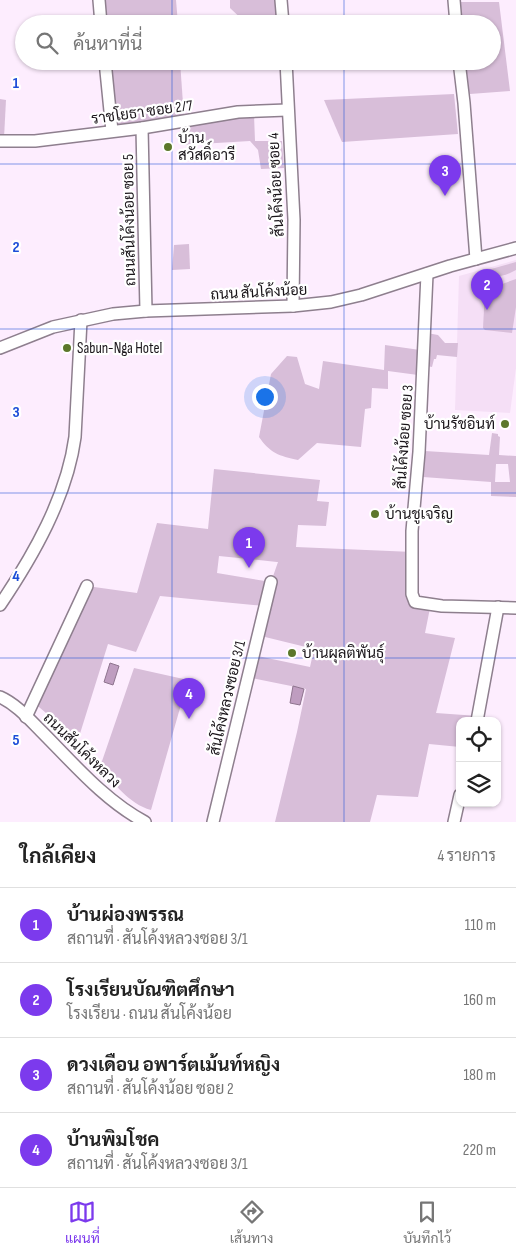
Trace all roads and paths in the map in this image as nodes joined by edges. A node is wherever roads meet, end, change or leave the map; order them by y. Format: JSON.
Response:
{"nodes":[{"id":1,"x":99,"y":0,"type":"edge"},
{"id":2,"x":282,"y":0,"type":"edge"},
{"id":3,"x":454,"y":0,"type":"edge"},
{"id":4,"x":100,"y":15,"type":"edge"},
{"id":5,"x":283,"y":15,"type":"edge"},
{"id":6,"x":455,"y":15,"type":"edge"},
{"id":7,"x":106,"y":70,"type":"edge"},
{"id":8,"x":286,"y":70,"type":"edge"},
{"id":9,"x":460,"y":70,"type":"edge"},
{"id":10,"x":287,"y":110,"type":"junction"},
{"id":11,"x":142,"y":128,"type":"junction"},
{"id":12,"x":112,"y":131,"type":"junction"},
{"id":13,"x":0,"y":141,"type":"edge"},
{"id":14,"x":516,"y":248,"type":"edge"},
{"id":15,"x":476,"y":259,"type":"junction"},
{"id":16,"x":427,"y":274,"type":"junction"},
{"id":17,"x":293,"y":306,"type":"junction"},
{"id":18,"x":146,"y":311,"type":"junction"},
{"id":19,"x":81,"y":320,"type":"junction"},
{"id":20,"x":0,"y":348,"type":"edge"},
{"id":21,"x":271,"y":582,"type":"dead end"},
{"id":22,"x":87,"y":586,"type":"dead end"},
{"id":23,"x":0,"y":605,"type":"edge"},
{"id":24,"x":498,"y":607,"type":"junction"},
{"id":25,"x":516,"y":608,"type":"edge"},
{"id":26,"x":0,"y":697,"type":"edge"},
{"id":27,"x":26,"y":717,"type":"junction"},
{"id":28,"x":478,"y":717,"type":"edge"},
{"id":29,"x":457,"y":807,"type":"edge"},
{"id":30,"x":137,"y":820,"type":"edge"},
{"id":31,"x":213,"y":822,"type":"edge"},
{"id":32,"x":454,"y":822,"type":"edge"}],
"edges":[{"from":1,"to":4,"type":"street"},
{"from":2,"to":5,"type":"street"},
{"from":3,"to":6,"type":"street"},
{"from":7,"to":12,"type":"street"},
{"from":8,"to":10,"type":"street","name":"สันโค้งน้อย ซอย 4"},
{"from":9,"to":15,"type":"street"},
{"from":10,"to":11,"type":"street","name":"ราชโยธา ซอย 2/7"},
{"from":10,"to":17,"type":"street","name":"สันโค้งน้อย ซอย 4"},
{"from":11,"to":12,"type":"street","name":"ราชโยธา ซอย 2/7"},
{"from":11,"to":18,"type":"street","name":"ถนนสันโค้งน้อย ซอย 5"},
{"from":12,"to":13,"type":"street","name":"ราชโยธา ซอย 2/7"},
{"from":14,"to":15,"type":"street","name":"ถนน สันโค้งน้อย"},
{"from":15,"to":16,"type":"street","name":"ถนน สันโค้งน้อย"},
{"from":16,"to":17,"type":"street","name":"ถนน สันโค้งน้อย"},
{"from":16,"to":24,"type":"street","name":"สันโค้งน้อย ซอย 3"},
{"from":17,"to":18,"type":"street","name":"ถนน สันโค้งน้อย"},
{"from":18,"to":19,"type":"street","name":"ถนน สันโค้งน้อย"},
{"from":19,"to":20,"type":"street","name":"ถนน สันโค้งน้อย"},
{"from":19,"to":23,"type":"street"},
{"from":21,"to":31,"type":"street","name":"สันโค้งหลวงซอย 3/1"},
{"from":22,"to":27,"type":"street"},
{"from":24,"to":25,"type":"street"},
{"from":24,"to":28,"type":"street"},
{"from":26,"to":27,"type":"street","name":"ถนนสันโค้งหลวง"},
{"from":27,"to":30,"type":"street","name":"ถนนสันโค้งหลวง"},
{"from":29,"to":32,"type":"street"}]}
